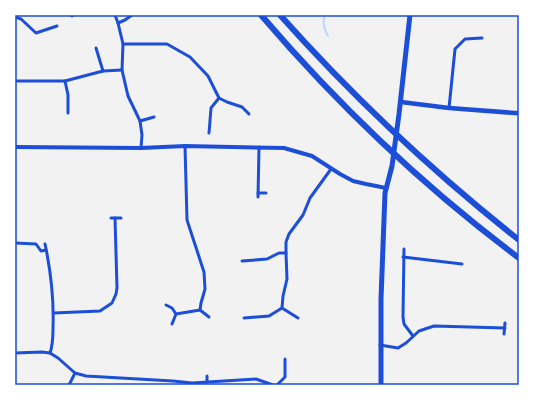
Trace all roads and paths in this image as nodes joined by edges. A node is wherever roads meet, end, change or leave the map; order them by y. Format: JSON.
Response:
{"nodes":[{"id":1,"x":115,"y":15,"type":"edge"},
{"id":2,"x":132,"y":15,"type":"edge"},
{"id":3,"x":261,"y":15,"type":"edge"},
{"id":4,"x":280,"y":15,"type":"edge"},
{"id":5,"x":410,"y":15,"type":"edge"},
{"id":6,"x":15,"y":17,"type":"edge"},
{"id":7,"x":118,"y":23,"type":"junction"},
{"id":8,"x":57,"y":26,"type":"dead end"},
{"id":9,"x":482,"y":38,"type":"dead end"},
{"id":10,"x":123,"y":44,"type":"junction"},
{"id":11,"x":96,"y":48,"type":"dead end"},
{"id":12,"x":122,"y":70,"type":"junction"},
{"id":13,"x":103,"y":71,"type":"junction"},
{"id":14,"x":15,"y":81,"type":"edge"},
{"id":15,"x":65,"y":81,"type":"junction"},
{"id":16,"x":219,"y":98,"type":"junction"},
{"id":17,"x":401,"y":102,"type":"junction"},
{"id":18,"x":449,"y":108,"type":"junction"},
{"id":19,"x":68,"y":113,"type":"dead end"},
{"id":20,"x":519,"y":113,"type":"edge"},
{"id":21,"x":249,"y":114,"type":"dead end"},
{"id":22,"x":154,"y":117,"type":"dead end"},
{"id":23,"x":140,"y":121,"type":"junction"},
{"id":24,"x":209,"y":133,"type":"dead end"},
{"id":25,"x":185,"y":146,"type":"junction"},
{"id":26,"x":15,"y":147,"type":"edge"},
{"id":27,"x":259,"y":147,"type":"junction"},
{"id":28,"x":141,"y":148,"type":"junction"},
{"id":29,"x":331,"y":169,"type":"junction"},
{"id":30,"x":386,"y":188,"type":"junction"},
{"id":31,"x":266,"y":193,"type":"dead end"},
{"id":32,"x":111,"y":218,"type":"dead end"},
{"id":33,"x":115,"y":218,"type":"junction"},
{"id":34,"x":120,"y":218,"type":"dead end"},
{"id":35,"x":519,"y":240,"type":"edge"},
{"id":36,"x":15,"y":243,"type":"edge"},
{"id":37,"x":45,"y":244,"type":"dead end"},
{"id":38,"x":404,"y":249,"type":"dead end"},
{"id":39,"x":46,"y":250,"type":"junction"},
{"id":40,"x":286,"y":253,"type":"junction"},
{"id":41,"x":403,"y":257,"type":"junction"},
{"id":42,"x":454,"y":257,"type":"dead end"},
{"id":43,"x":519,"y":258,"type":"edge"},
{"id":44,"x":242,"y":260,"type":"dead end"},
{"id":45,"x":453,"y":263,"type":"junction"},
{"id":46,"x":462,"y":264,"type":"dead end"},
{"id":47,"x":166,"y":305,"type":"dead end"},
{"id":48,"x":282,"y":308,"type":"junction"},
{"id":49,"x":200,"y":310,"type":"junction"},
{"id":50,"x":54,"y":313,"type":"junction"},
{"id":51,"x":176,"y":314,"type":"junction"},
{"id":52,"x":209,"y":317,"type":"dead end"},
{"id":53,"x":244,"y":318,"type":"dead end"},
{"id":54,"x":298,"y":318,"type":"dead end"},
{"id":55,"x":505,"y":322,"type":"dead end"},
{"id":56,"x":172,"y":324,"type":"dead end"},
{"id":57,"x":505,"y":328,"type":"junction"},
{"id":58,"x":504,"y":334,"type":"dead end"},
{"id":59,"x":413,"y":336,"type":"junction"},
{"id":60,"x":380,"y":345,"type":"junction"},
{"id":61,"x":15,"y":353,"type":"edge"},
{"id":62,"x":50,"y":353,"type":"junction"},
{"id":63,"x":285,"y":359,"type":"dead end"},
{"id":64,"x":75,"y":373,"type":"junction"},
{"id":65,"x":207,"y":376,"type":"dead end"},
{"id":66,"x":207,"y":382,"type":"junction"},
{"id":67,"x":192,"y":384,"type":"edge"},
{"id":68,"x":70,"y":385,"type":"edge"},
{"id":69,"x":273,"y":385,"type":"edge"},
{"id":70,"x":277,"y":385,"type":"edge"},
{"id":71,"x":381,"y":385,"type":"edge"}],
"edges":[{"from":1,"to":7,"type":"street"},
{"from":2,"to":7,"type":"street"},
{"from":3,"to":43,"type":"highway"},
{"from":4,"to":35,"type":"highway"},
{"from":5,"to":17,"type":"main road"},
{"from":6,"to":8,"type":"street"},
{"from":7,"to":10,"type":"street"},
{"from":9,"to":18,"type":"street"},
{"from":10,"to":12,"type":"street"},
{"from":10,"to":16,"type":"street"},
{"from":11,"to":13,"type":"street"},
{"from":12,"to":13,"type":"street"},
{"from":12,"to":23,"type":"street"},
{"from":13,"to":15,"type":"street"},
{"from":14,"to":15,"type":"street"},
{"from":15,"to":19,"type":"street"},
{"from":16,"to":21,"type":"street"},
{"from":16,"to":24,"type":"street"},
{"from":17,"to":18,"type":"main road"},
{"from":17,"to":30,"type":"main road"},
{"from":18,"to":20,"type":"main road"},
{"from":22,"to":23,"type":"street"},
{"from":23,"to":28,"type":"street"},
{"from":25,"to":27,"type":"street"},
{"from":25,"to":28,"type":"street"},
{"from":25,"to":49,"type":"street"},
{"from":26,"to":28,"type":"street"},
{"from":27,"to":29,"type":"street"},
{"from":27,"to":31,"type":"street"},
{"from":29,"to":30,"type":"street"},
{"from":29,"to":40,"type":"street"},
{"from":30,"to":60,"type":"main road"},
{"from":32,"to":33,"type":"street"},
{"from":33,"to":34,"type":"street"},
{"from":33,"to":50,"type":"street"},
{"from":36,"to":39,"type":"street"},
{"from":37,"to":39,"type":"street"},
{"from":38,"to":41,"type":"street"},
{"from":39,"to":50,"type":"street"},
{"from":40,"to":44,"type":"street"},
{"from":40,"to":48,"type":"street"},
{"from":41,"to":45,"type":"street"},
{"from":41,"to":59,"type":"street"},
{"from":42,"to":45,"type":"street"},
{"from":45,"to":46,"type":"street"},
{"from":47,"to":51,"type":"street"},
{"from":48,"to":53,"type":"street"},
{"from":48,"to":54,"type":"street"},
{"from":49,"to":51,"type":"street"},
{"from":49,"to":52,"type":"street"},
{"from":50,"to":62,"type":"street"},
{"from":51,"to":56,"type":"street"},
{"from":55,"to":57,"type":"street"},
{"from":57,"to":58,"type":"street"},
{"from":57,"to":59,"type":"street"},
{"from":59,"to":60,"type":"street"},
{"from":60,"to":71,"type":"main road"},
{"from":61,"to":62,"type":"street"},
{"from":62,"to":64,"type":"street"},
{"from":63,"to":70,"type":"street"},
{"from":64,"to":67,"type":"street"},
{"from":64,"to":68,"type":"street"},
{"from":65,"to":66,"type":"street"},
{"from":66,"to":67,"type":"street"},
{"from":66,"to":69,"type":"street"}]}
